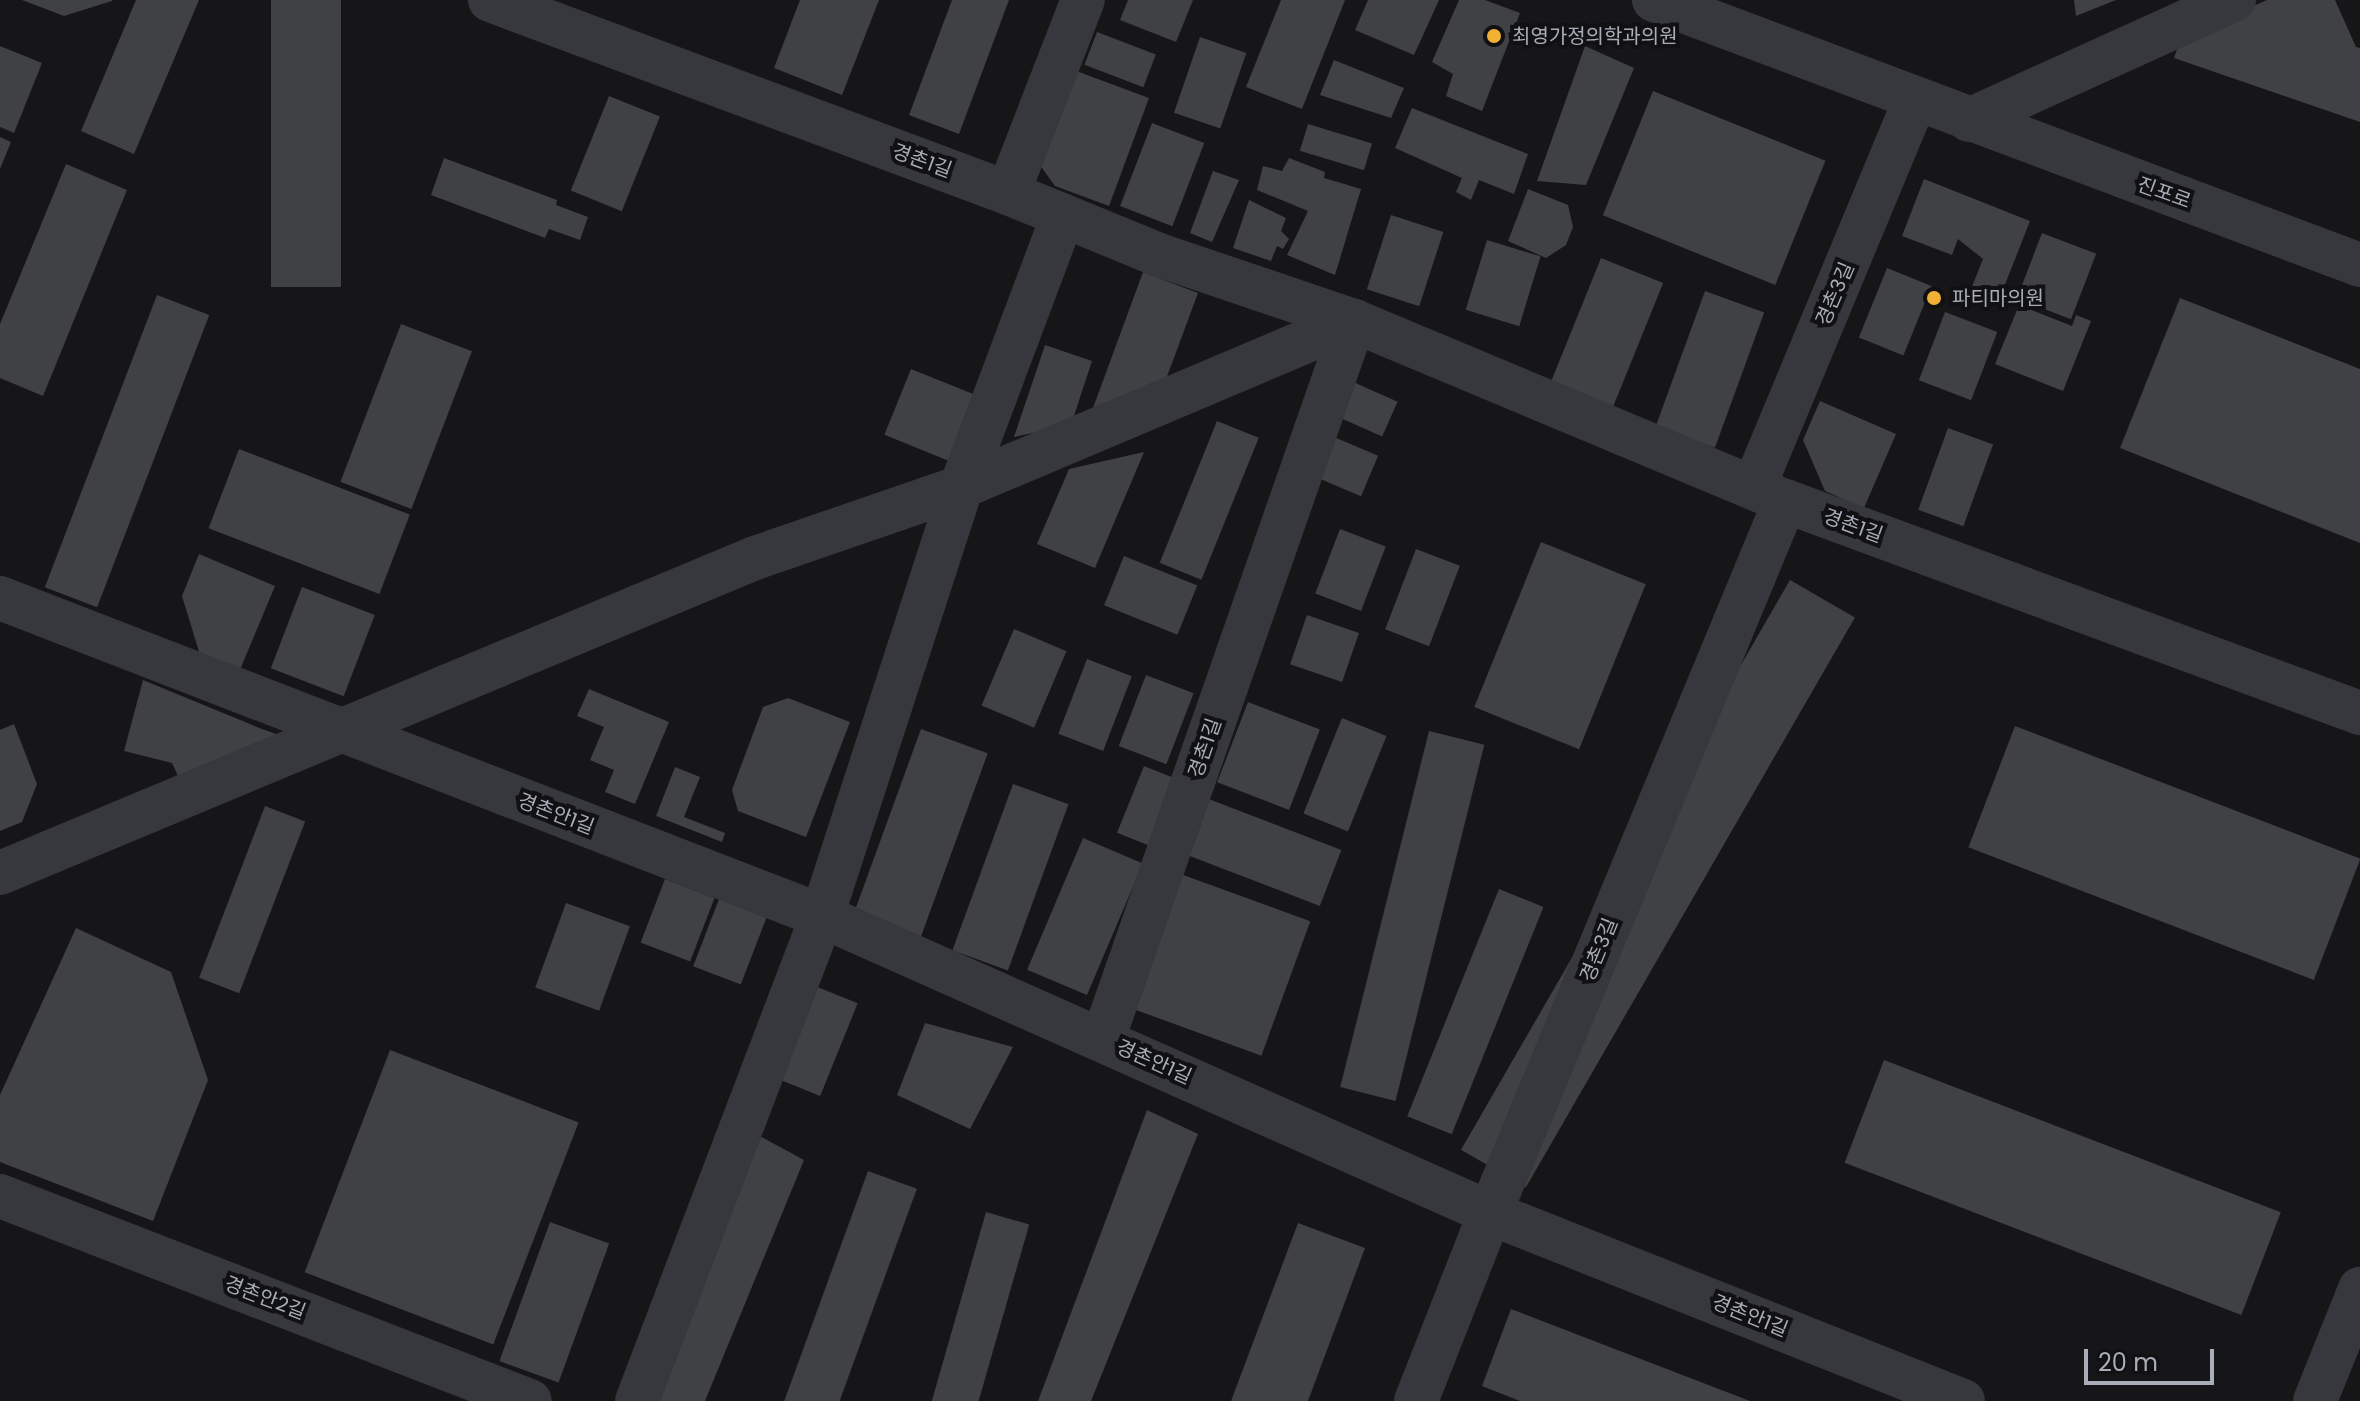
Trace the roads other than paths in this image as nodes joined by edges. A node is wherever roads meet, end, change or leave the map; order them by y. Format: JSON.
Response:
{"nodes":[{"id":1,"x":490,"y":0,"type":"edge"},
{"id":2,"x":1083,"y":0,"type":"edge"},
{"id":3,"x":1654,"y":0,"type":"edge"},
{"id":4,"x":2234,"y":0,"type":"edge"},
{"id":5,"x":1915,"y":100,"type":"junction"},
{"id":6,"x":1969,"y":120,"type":"junction"},
{"id":7,"x":1008,"y":193,"type":"junction"},
{"id":8,"x":1063,"y":215,"type":"junction"},
{"id":9,"x":2360,"y":265,"type":"edge"},
{"id":10,"x":1354,"y":321,"type":"junction"},
{"id":11,"x":961,"y":487,"type":"junction"},
{"id":12,"x":1770,"y":494,"type":"junction"},
{"id":13,"x":0,"y":598,"type":"edge"},
{"id":14,"x":2360,"y":713,"type":"edge"},
{"id":15,"x":342,"y":732,"type":"junction"},
{"id":16,"x":0,"y":873,"type":"edge"},
{"id":17,"x":822,"y":916,"type":"junction"},
{"id":18,"x":1103,"y":1039,"type":"junction"},
{"id":19,"x":0,"y":1196,"type":"edge"},
{"id":20,"x":1490,"y":1213,"type":"junction"},
{"id":21,"x":2360,"y":1289,"type":"edge"},
{"id":22,"x":530,"y":1401,"type":"edge"},
{"id":23,"x":637,"y":1401,"type":"edge"},
{"id":24,"x":1416,"y":1401,"type":"edge"},
{"id":25,"x":1963,"y":1401,"type":"edge"},
{"id":26,"x":2315,"y":1401,"type":"edge"}],
"edges":[{"from":1,"to":7,"type":"street","name":"경촌1길"},
{"from":2,"to":7,"type":"street"},
{"from":3,"to":5,"type":"street","name":"진포로"},
{"from":4,"to":6,"type":"street"},
{"from":5,"to":6,"type":"street","name":"진포로"},
{"from":5,"to":12,"type":"street","name":"경촌3길"},
{"from":6,"to":9,"type":"street","name":"진포로"},
{"from":7,"to":8,"type":"street","name":"경촌1길"},
{"from":8,"to":10,"type":"street","name":"경촌1길"},
{"from":8,"to":11,"type":"street"},
{"from":10,"to":11,"type":"street"},
{"from":10,"to":12,"type":"street","name":"경촌1길"},
{"from":10,"to":18,"type":"street","name":"경촌1길"},
{"from":11,"to":15,"type":"street"},
{"from":11,"to":17,"type":"street"},
{"from":12,"to":14,"type":"street","name":"경촌1길"},
{"from":12,"to":20,"type":"street","name":"경촌3길"},
{"from":13,"to":15,"type":"street","name":"경촌안1길"},
{"from":15,"to":16,"type":"street"},
{"from":15,"to":17,"type":"street","name":"경촌안1길"},
{"from":17,"to":18,"type":"street","name":"경촌안1길"},
{"from":17,"to":23,"type":"street"},
{"from":18,"to":20,"type":"street","name":"경촌안1길"},
{"from":19,"to":22,"type":"street","name":"경촌안2길"},
{"from":20,"to":24,"type":"street","name":"경촌3길"},
{"from":20,"to":25,"type":"street","name":"경촌안1길"},
{"from":21,"to":26,"type":"street"}]}
